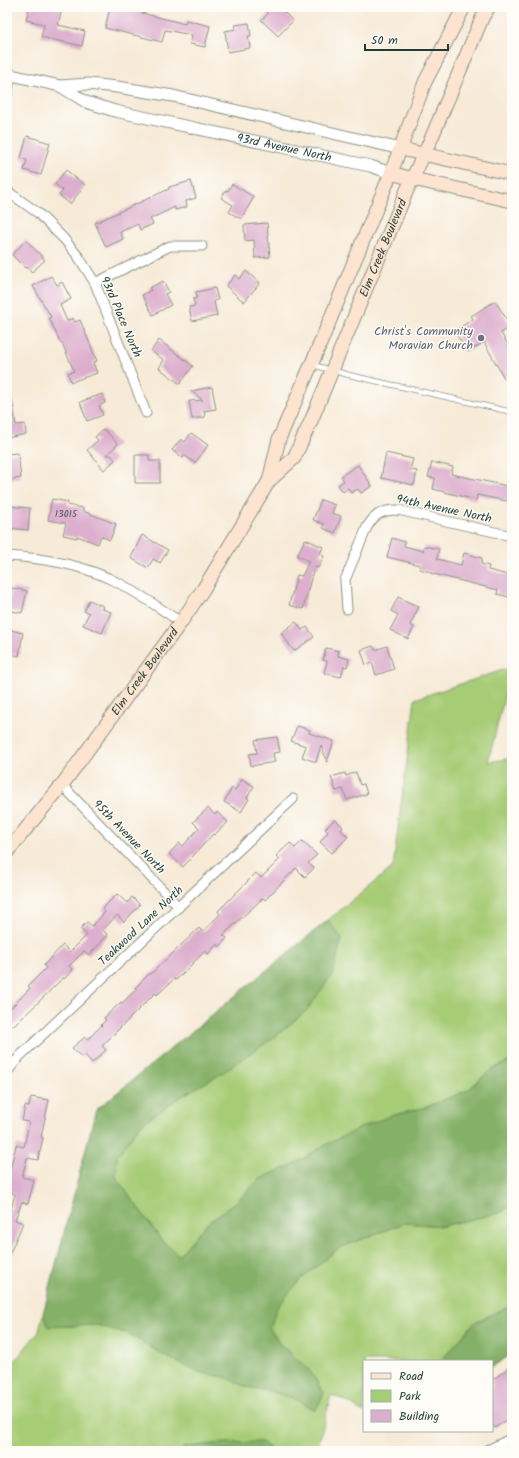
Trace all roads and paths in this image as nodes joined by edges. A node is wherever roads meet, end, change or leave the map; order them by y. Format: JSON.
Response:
{"nodes":[{"id":1,"x":464,"y":7,"type":"edge"},
{"id":2,"x":489,"y":7,"type":"edge"},
{"id":3,"x":9,"y":74,"type":"edge"},
{"id":4,"x":60,"y":86,"type":"junction"},
{"id":5,"x":7,"y":94,"type":"edge"},
{"id":6,"x":401,"y":149,"type":"junction"},
{"id":7,"x":424,"y":155,"type":"junction"},
{"id":8,"x":391,"y":173,"type":"junction"},
{"id":9,"x":512,"y":174,"type":"edge"},
{"id":10,"x":413,"y":179,"type":"junction"},
{"id":11,"x":7,"y":191,"type":"edge"},
{"id":12,"x":512,"y":201,"type":"edge"},
{"id":13,"x":202,"y":246,"type":"dead end"},
{"id":14,"x":95,"y":283,"type":"junction"},
{"id":15,"x":312,"y":364,"type":"junction"},
{"id":16,"x":332,"y":370,"type":"junction"},
{"id":17,"x":512,"y":412,"type":"edge"},
{"id":18,"x":146,"y":413,"type":"dead end"},
{"id":19,"x":269,"y":481,"type":"junction"},
{"id":20,"x":512,"y":536,"type":"edge"},
{"id":21,"x":7,"y":556,"type":"edge"},
{"id":22,"x":346,"y":609,"type":"dead end"},
{"id":23,"x":181,"y":622,"type":"junction"},
{"id":24,"x":62,"y":785,"type":"junction"},
{"id":25,"x":293,"y":798,"type":"dead end"},
{"id":26,"x":7,"y":852,"type":"edge"},
{"id":27,"x":179,"y":907,"type":"junction"},
{"id":28,"x":7,"y":1072,"type":"edge"},
{"id":29,"x":512,"y":1438,"type":"edge"},
{"id":30,"x":486,"y":1451,"type":"edge"}],
"edges":[{"from":1,"to":6,"type":"main road","name":"Elm Creek Boulevard"},
{"from":2,"to":7,"type":"main road","name":"Elm Creek Boulevard"},
{"from":3,"to":4,"type":"street","name":"93rd Avenue North"},
{"from":3,"to":5,"type":"street"},
{"from":4,"to":6,"type":"street","name":"93rd Avenue North"},
{"from":4,"to":8,"type":"street","name":"93rd Avenue North"},
{"from":6,"to":7,"type":"main road","name":"93rd Avenue North"},
{"from":6,"to":8,"type":"main road","name":"Elm Creek Boulevard"},
{"from":7,"to":9,"type":"main road","name":"93rd Avenue North"},
{"from":7,"to":10,"type":"main road","name":"Elm Creek Boulevard"},
{"from":8,"to":10,"type":"main road","name":"93rd Avenue North"},
{"from":8,"to":15,"type":"main road","name":"Elm Creek Boulevard"},
{"from":10,"to":12,"type":"main road","name":"93rd Avenue North"},
{"from":10,"to":16,"type":"main road","name":"Elm Creek Boulevard"},
{"from":11,"to":14,"type":"street","name":"93rd Place North"},
{"from":13,"to":14,"type":"street"},
{"from":14,"to":18,"type":"street","name":"93rd Place North"},
{"from":15,"to":16,"type":"lane"},
{"from":15,"to":19,"type":"main road","name":"Elm Creek Boulevard"},
{"from":16,"to":17,"type":"lane"},
{"from":16,"to":19,"type":"main road","name":"Elm Creek Boulevard"},
{"from":19,"to":23,"type":"main road","name":"Elm Creek Boulevard"},
{"from":20,"to":22,"type":"street","name":"94th Avenue North"},
{"from":21,"to":23,"type":"street"},
{"from":23,"to":24,"type":"main road","name":"Elm Creek Boulevard"},
{"from":24,"to":26,"type":"main road","name":"Elm Creek Boulevard"},
{"from":24,"to":27,"type":"street","name":"95th Avenue North"},
{"from":25,"to":27,"type":"street","name":"Teakwood Lane North"},
{"from":27,"to":28,"type":"street","name":"Teakwood Lane North"},
{"from":29,"to":30,"type":"street"}]}
